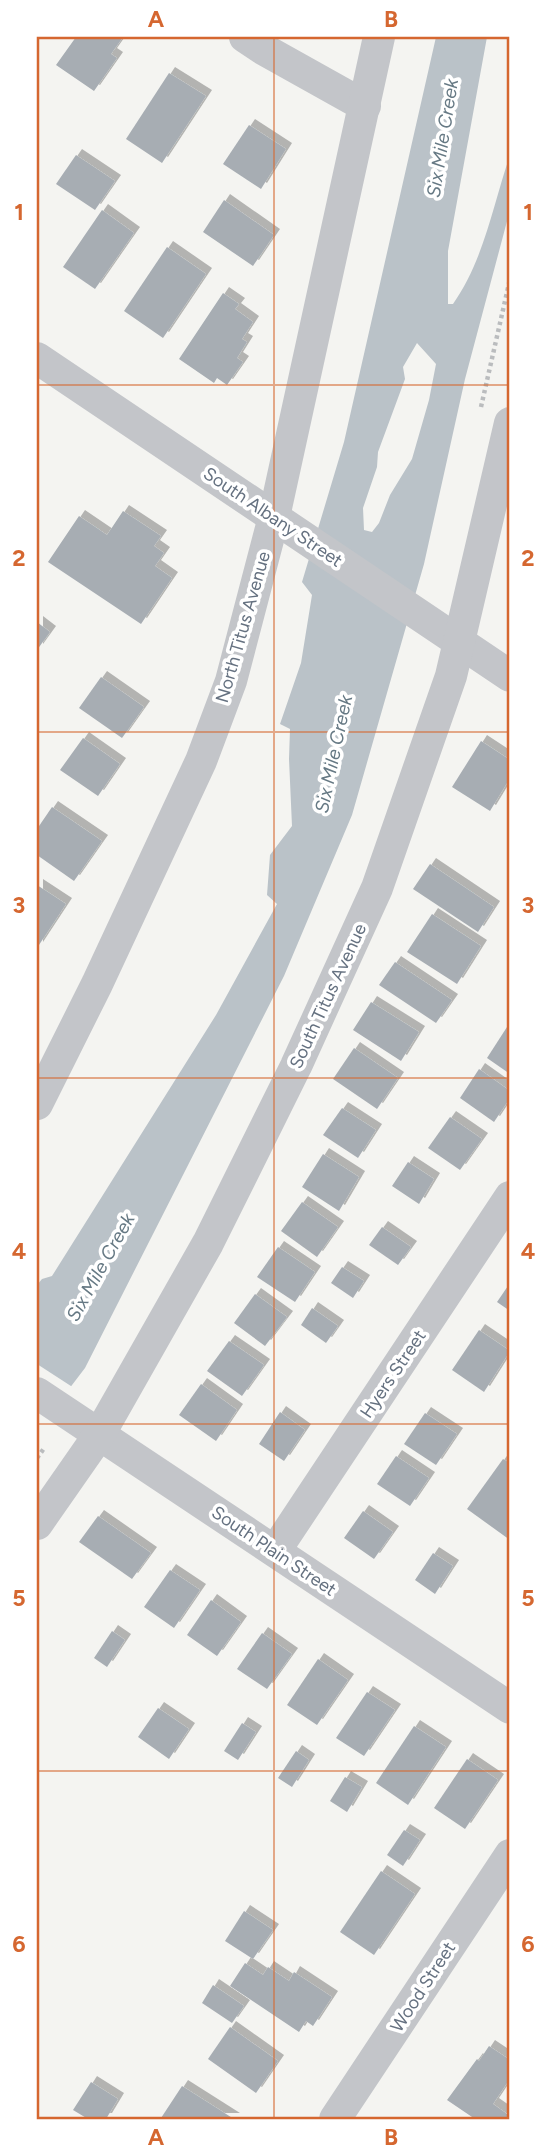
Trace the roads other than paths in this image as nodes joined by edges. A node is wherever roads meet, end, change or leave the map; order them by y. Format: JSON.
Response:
{"nodes":[{"id":1,"x":245,"y":37,"type":"edge"},
{"id":2,"x":379,"y":37,"type":"edge"},
{"id":3,"x":365,"y":106,"type":"junction"},
{"id":4,"x":37,"y":358,"type":"edge"},
{"id":5,"x":510,"y":423,"type":"edge"},
{"id":6,"x":274,"y":517,"type":"junction"},
{"id":7,"x":460,"y":643,"type":"junction"},
{"id":8,"x":510,"y":676,"type":"edge"},
{"id":9,"x":37,"y":1104,"type":"edge"},
{"id":10,"x":510,"y":1197,"type":"edge"},
{"id":11,"x":49,"y":1402,"type":"edge"},
{"id":12,"x":99,"y":1435,"type":"junction"},
{"id":13,"x":37,"y":1524,"type":"edge"},
{"id":14,"x":275,"y":1551,"type":"junction"},
{"id":15,"x":510,"y":1708,"type":"edge"},
{"id":16,"x":510,"y":1855,"type":"edge"},
{"id":17,"x":335,"y":2119,"type":"edge"}],
"edges":[{"from":1,"to":3,"type":"street"},
{"from":2,"to":3,"type":"street","name":"North Titus Avenue"},
{"from":3,"to":6,"type":"street","name":"North Titus Avenue"},
{"from":4,"to":6,"type":"street","name":"South Albany Street"},
{"from":5,"to":7,"type":"street","name":"South Titus Avenue"},
{"from":6,"to":7,"type":"street","name":"South Albany Street"},
{"from":6,"to":9,"type":"street","name":"North Titus Avenue"},
{"from":7,"to":8,"type":"street","name":"South Albany Street"},
{"from":7,"to":12,"type":"street","name":"South Titus Avenue"},
{"from":10,"to":14,"type":"street","name":"Hyers Street"},
{"from":11,"to":12,"type":"street","name":"South Plain Street"},
{"from":12,"to":13,"type":"street","name":"South Titus Avenue"},
{"from":12,"to":14,"type":"street","name":"South Plain Street"},
{"from":14,"to":15,"type":"street","name":"South Plain Street"},
{"from":16,"to":17,"type":"street","name":"Wood Street"}]}
